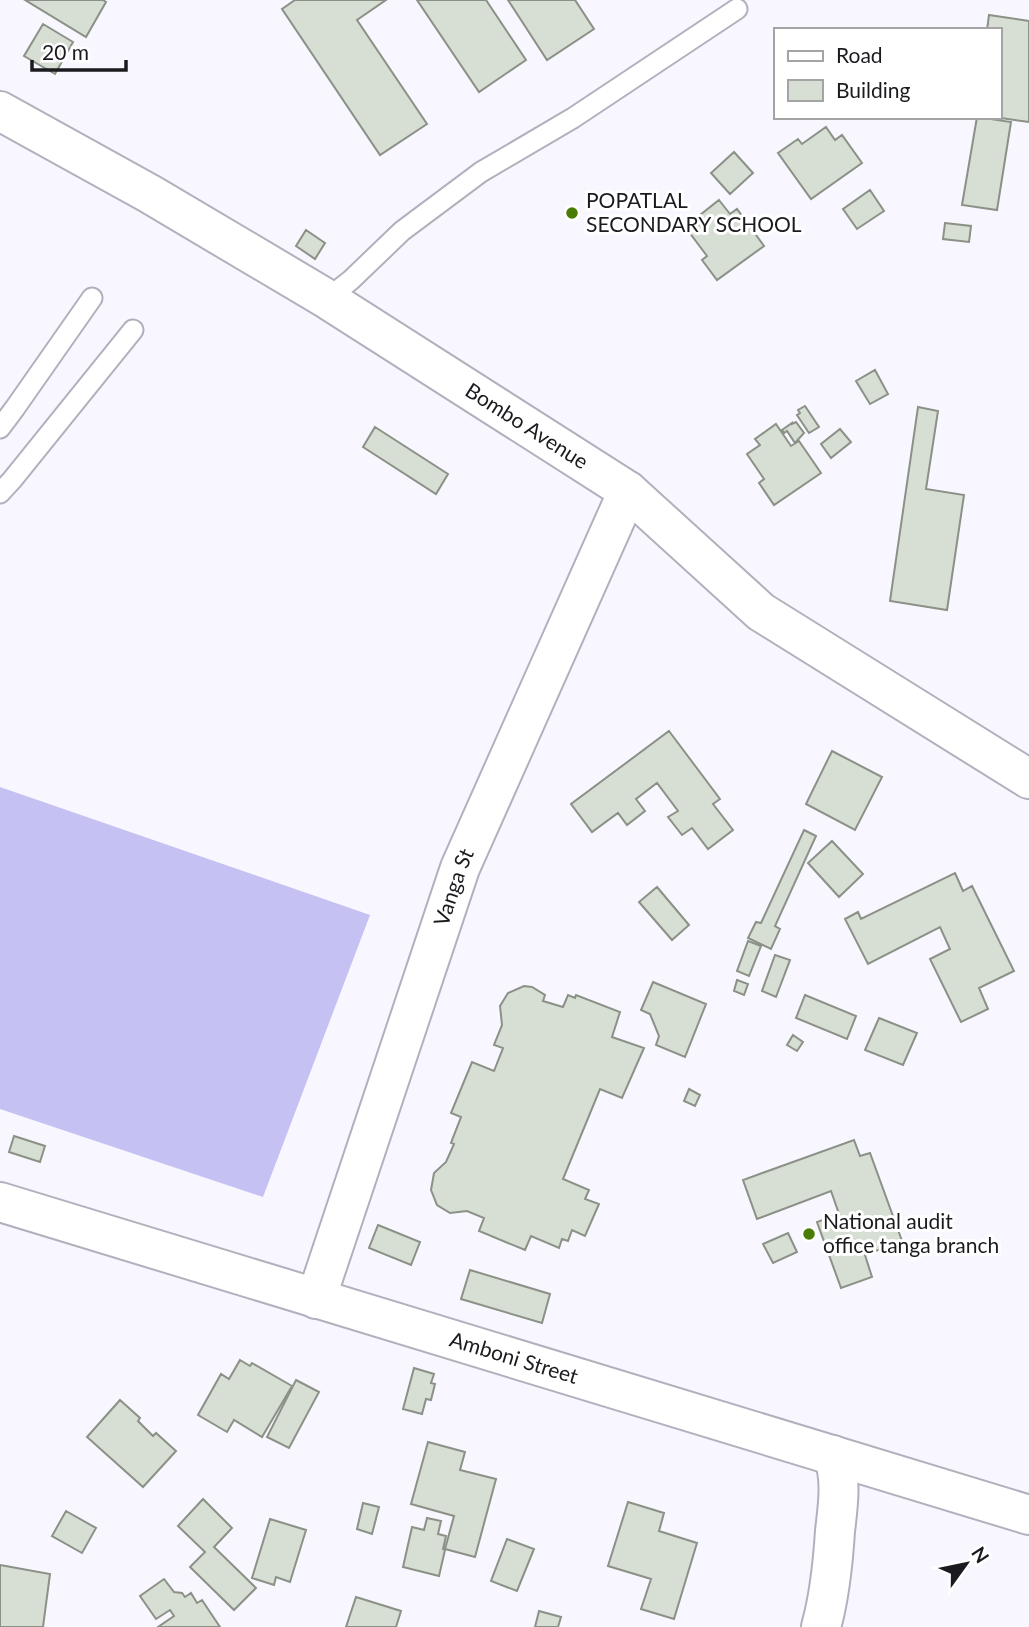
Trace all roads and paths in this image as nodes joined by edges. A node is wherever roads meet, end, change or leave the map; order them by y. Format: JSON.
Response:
{"nodes":[{"id":1,"x":737,"y":9,"type":"dead end"},
{"id":2,"x":0,"y":111,"type":"edge"},
{"id":3,"x":92,"y":298,"type":"dead end"},
{"id":4,"x":327,"y":299,"type":"junction"},
{"id":5,"x":133,"y":330,"type":"dead end"},
{"id":6,"x":8,"y":404,"type":"edge"},
{"id":7,"x":0,"y":428,"type":"edge"},
{"id":8,"x":628,"y":491,"type":"junction"},
{"id":9,"x":0,"y":493,"type":"edge"},
{"id":10,"x":1029,"y":779,"type":"edge"},
{"id":11,"x":0,"y":1202,"type":"edge"},
{"id":12,"x":316,"y":1298,"type":"junction"},
{"id":13,"x":833,"y":1455,"type":"junction"},
{"id":14,"x":1029,"y":1515,"type":"edge"},
{"id":15,"x":821,"y":1627,"type":"edge"}],
"edges":[{"from":1,"to":4,"type":"lane"},
{"from":2,"to":4,"type":"street","name":"Bombo Avenue"},
{"from":3,"to":6,"type":"lane"},
{"from":4,"to":8,"type":"street","name":"Bombo Avenue"},
{"from":5,"to":9,"type":"lane"},
{"from":6,"to":7,"type":"lane"},
{"from":8,"to":10,"type":"street","name":"Bombo Avenue"},
{"from":8,"to":12,"type":"street","name":"Vanga St"},
{"from":11,"to":12,"type":"street","name":"Amboni Street"},
{"from":12,"to":13,"type":"street","name":"Amboni Street"},
{"from":13,"to":14,"type":"street","name":"Amboni Street"},
{"from":13,"to":15,"type":"street"}]}
